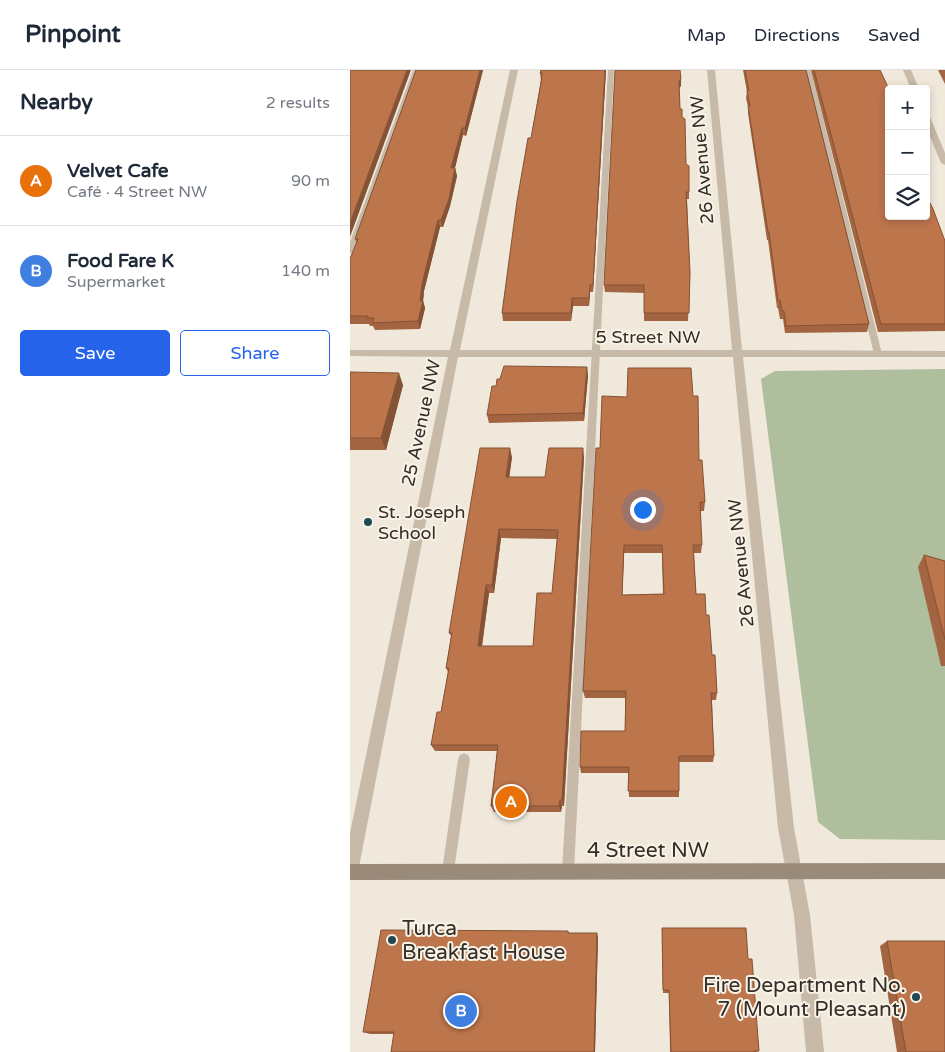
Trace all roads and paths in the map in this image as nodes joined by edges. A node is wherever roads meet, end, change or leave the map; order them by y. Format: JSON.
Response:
{"nodes":[{"id":1,"x":416,"y":70,"type":"edge"},
{"id":2,"x":514,"y":70,"type":"edge"},
{"id":3,"x":611,"y":70,"type":"edge"},
{"id":4,"x":711,"y":70,"type":"edge"},
{"id":5,"x":808,"y":70,"type":"edge"},
{"id":6,"x":907,"y":70,"type":"edge"},
{"id":7,"x":913,"y":85,"type":"edge"},
{"id":8,"x":930,"y":127,"type":"edge"},
{"id":9,"x":945,"y":163,"type":"edge"},
{"id":10,"x":350,"y":252,"type":"edge"},
{"id":11,"x":350,"y":353,"type":"edge"},
{"id":12,"x":455,"y":353,"type":"junction"},
{"id":13,"x":595,"y":353,"type":"junction"},
{"id":14,"x":737,"y":354,"type":"junction"},
{"id":15,"x":878,"y":354,"type":"junction"},
{"id":16,"x":945,"y":354,"type":"edge"},
{"id":17,"x":464,"y":759,"type":"edge"},
{"id":18,"x":448,"y":871,"type":"junction"},
{"id":19,"x":568,"y":871,"type":"junction"},
{"id":20,"x":945,"y":871,"type":"edge"},
{"id":21,"x":350,"y":872,"type":"edge"},
{"id":22,"x":794,"y":872,"type":"junction"},
{"id":23,"x":816,"y":1052,"type":"edge"}],
"edges":[{"from":1,"to":10,"type":"lane"},
{"from":2,"to":12,"type":"street","name":"25 Avenue NW"},
{"from":3,"to":13,"type":"lane"},
{"from":4,"to":14,"type":"street","name":"26 Avenue NW"},
{"from":5,"to":15,"type":"lane"},
{"from":6,"to":7,"type":"street"},
{"from":8,"to":9,"type":"street"},
{"from":11,"to":12,"type":"street","name":"5 Street NW"},
{"from":12,"to":13,"type":"street","name":"5 Street NW"},
{"from":12,"to":21,"type":"street","name":"25 Avenue NW"},
{"from":13,"to":14,"type":"street","name":"5 Street NW"},
{"from":13,"to":19,"type":"lane"},
{"from":14,"to":15,"type":"street","name":"5 Street NW"},
{"from":14,"to":22,"type":"street","name":"26 Avenue NW"},
{"from":15,"to":16,"type":"street","name":"5 Street NW"},
{"from":17,"to":18,"type":"lane"},
{"from":18,"to":19,"type":"main road","name":"4 Street NW"},
{"from":18,"to":21,"type":"main road","name":"4 Street NW"},
{"from":19,"to":22,"type":"main road","name":"4 Street NW"},
{"from":20,"to":22,"type":"main road","name":"4 Street NW"},
{"from":22,"to":23,"type":"street","name":"26 Avenue NW"}]}
